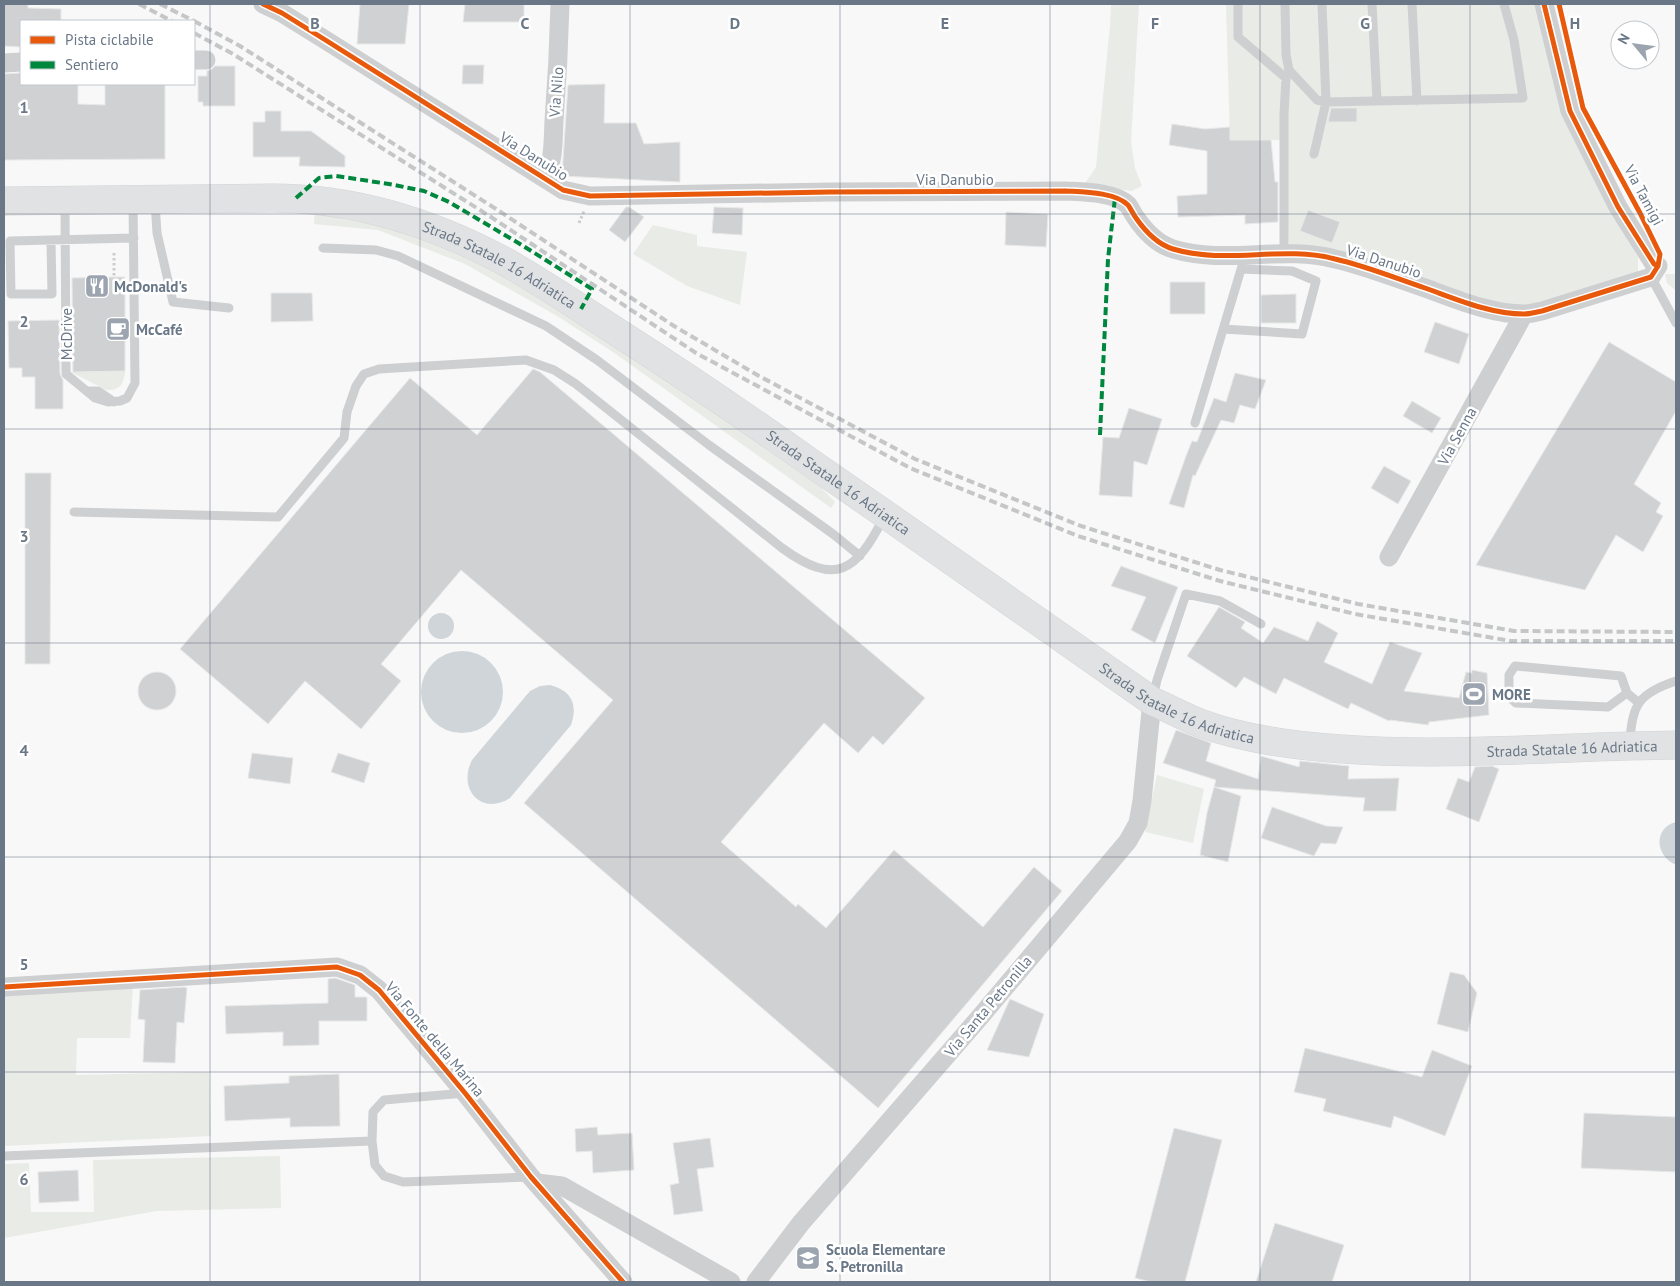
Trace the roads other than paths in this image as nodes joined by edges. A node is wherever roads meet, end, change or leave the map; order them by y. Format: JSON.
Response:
{"nodes":[{"id":1,"x":560,"y":4,"type":"edge"},
{"id":2,"x":1238,"y":4,"type":"edge"},
{"id":3,"x":1285,"y":4,"type":"edge"},
{"id":4,"x":1322,"y":4,"type":"edge"},
{"id":5,"x":1372,"y":4,"type":"edge"},
{"id":6,"x":1412,"y":4,"type":"edge"},
{"id":7,"x":1504,"y":4,"type":"edge"},
{"id":8,"x":1544,"y":4,"type":"edge"},
{"id":9,"x":274,"y":6,"type":"edge"},
{"id":10,"x":20,"y":62,"type":"edge"},
{"id":11,"x":4,"y":63,"type":"edge"},
{"id":12,"x":1417,"y":100,"type":"junction"},
{"id":13,"x":1377,"y":101,"type":"junction"},
{"id":14,"x":1326,"y":102,"type":"junction"},
{"id":15,"x":1314,"y":154,"type":"dead end"},
{"id":16,"x":545,"y":178,"type":"junction"},
{"id":17,"x":144,"y":199,"type":"junction"},
{"id":18,"x":65,"y":200,"type":"junction"},
{"id":19,"x":4,"y":201,"type":"edge"},
{"id":20,"x":134,"y":238,"type":"junction"},
{"id":21,"x":51,"y":241,"type":"junction"},
{"id":22,"x":65,"y":241,"type":"junction"},
{"id":23,"x":323,"y":248,"type":"dead end"},
{"id":24,"x":1284,"y":254,"type":"junction"},
{"id":25,"x":1243,"y":262,"type":"junction"},
{"id":26,"x":1654,"y":271,"type":"junction"},
{"id":27,"x":229,"y":308,"type":"dead end"},
{"id":28,"x":1524,"y":314,"type":"junction"},
{"id":29,"x":1676,"y":323,"type":"edge"},
{"id":30,"x":1223,"y":329,"type":"junction"},
{"id":31,"x":1195,"y":424,"type":"dead end"},
{"id":32,"x":74,"y":512,"type":"dead end"},
{"id":33,"x":885,"y":514,"type":"junction"},
{"id":34,"x":860,"y":556,"type":"junction"},
{"id":35,"x":1389,"y":557,"type":"dead end"},
{"id":36,"x":1261,"y":624,"type":"dead end"},
{"id":37,"x":1676,"y":681,"type":"edge"},
{"id":38,"x":1627,"y":693,"type":"junction"},
{"id":39,"x":1152,"y":700,"type":"junction"},
{"id":40,"x":1639,"y":703,"type":"junction"},
{"id":41,"x":1638,"y":745,"type":"junction"},
{"id":42,"x":1676,"y":745,"type":"edge"},
{"id":43,"x":4,"y":987,"type":"edge"},
{"id":44,"x":465,"y":1092,"type":"junction"},
{"id":45,"x":372,"y":1141,"type":"junction"},
{"id":46,"x":4,"y":1156,"type":"edge"},
{"id":47,"x":534,"y":1180,"type":"junction"},
{"id":48,"x":623,"y":1282,"type":"edge"},
{"id":49,"x":731,"y":1282,"type":"edge"},
{"id":50,"x":756,"y":1282,"type":"edge"}],
"edges":[{"from":1,"to":16,"type":"street","name":"Via Nilo"},
{"from":2,"to":24,"type":"lane"},
{"from":3,"to":14,"type":"lane"},
{"from":4,"to":14,"type":"lane"},
{"from":5,"to":13,"type":"lane"},
{"from":6,"to":12,"type":"lane"},
{"from":7,"to":12,"type":"lane"},
{"from":8,"to":26,"type":"street","name":"Via Tamigi"},
{"from":9,"to":16,"type":"street","name":"Via Danubio"},
{"from":10,"to":11,"type":"street"},
{"from":12,"to":13,"type":"lane"},
{"from":13,"to":14,"type":"lane"},
{"from":14,"to":15,"type":"lane"},
{"from":16,"to":25,"type":"street","name":"Via Danubio"},
{"from":17,"to":18,"type":"main road","name":"Strada Statale 16 Adriatica"},
{"from":17,"to":20,"type":"lane","name":"McDrive"},
{"from":17,"to":27,"type":"lane"},
{"from":17,"to":33,"type":"main road","name":"Strada Statale 16 Adriatica"},
{"from":18,"to":19,"type":"main road","name":"Strada Statale 16 Adriatica"},
{"from":18,"to":22,"type":"lane"},
{"from":20,"to":22,"type":"lane"},
{"from":20,"to":22,"type":"lane","name":"McDrive"},
{"from":21,"to":21,"type":"lane"},
{"from":21,"to":22,"type":"lane"},
{"from":23,"to":34,"type":"lane"},
{"from":24,"to":25,"type":"street","name":"Via Danubio"},
{"from":24,"to":28,"type":"street","name":"Via Danubio"},
{"from":25,"to":30,"type":"lane"},
{"from":25,"to":30,"type":"lane"},
{"from":26,"to":28,"type":"street","name":"Via Danubio"},
{"from":26,"to":29,"type":"lane"},
{"from":28,"to":35,"type":"street","name":"Via Senna"},
{"from":30,"to":31,"type":"lane"},
{"from":32,"to":34,"type":"lane"},
{"from":33,"to":34,"type":"lane"},
{"from":33,"to":39,"type":"main road","name":"Strada Statale 16 Adriatica"},
{"from":36,"to":39,"type":"lane"},
{"from":37,"to":40,"type":"lane"},
{"from":38,"to":38,"type":"lane"},
{"from":38,"to":40,"type":"lane"},
{"from":39,"to":41,"type":"main road","name":"Strada Statale 16 Adriatica"},
{"from":39,"to":50,"type":"street","name":"Via Santa Petronilla"},
{"from":40,"to":41,"type":"lane"},
{"from":41,"to":42,"type":"main road","name":"Strada Statale 16 Adriatica"},
{"from":43,"to":44,"type":"street","name":"Via Fonte della Marina"},
{"from":44,"to":45,"type":"lane"},
{"from":44,"to":47,"type":"street","name":"Via Fonte della Marina"},
{"from":45,"to":46,"type":"lane"},
{"from":45,"to":47,"type":"lane"},
{"from":47,"to":48,"type":"street","name":"Via Fonte della Marina"},
{"from":47,"to":49,"type":"street"}]}
